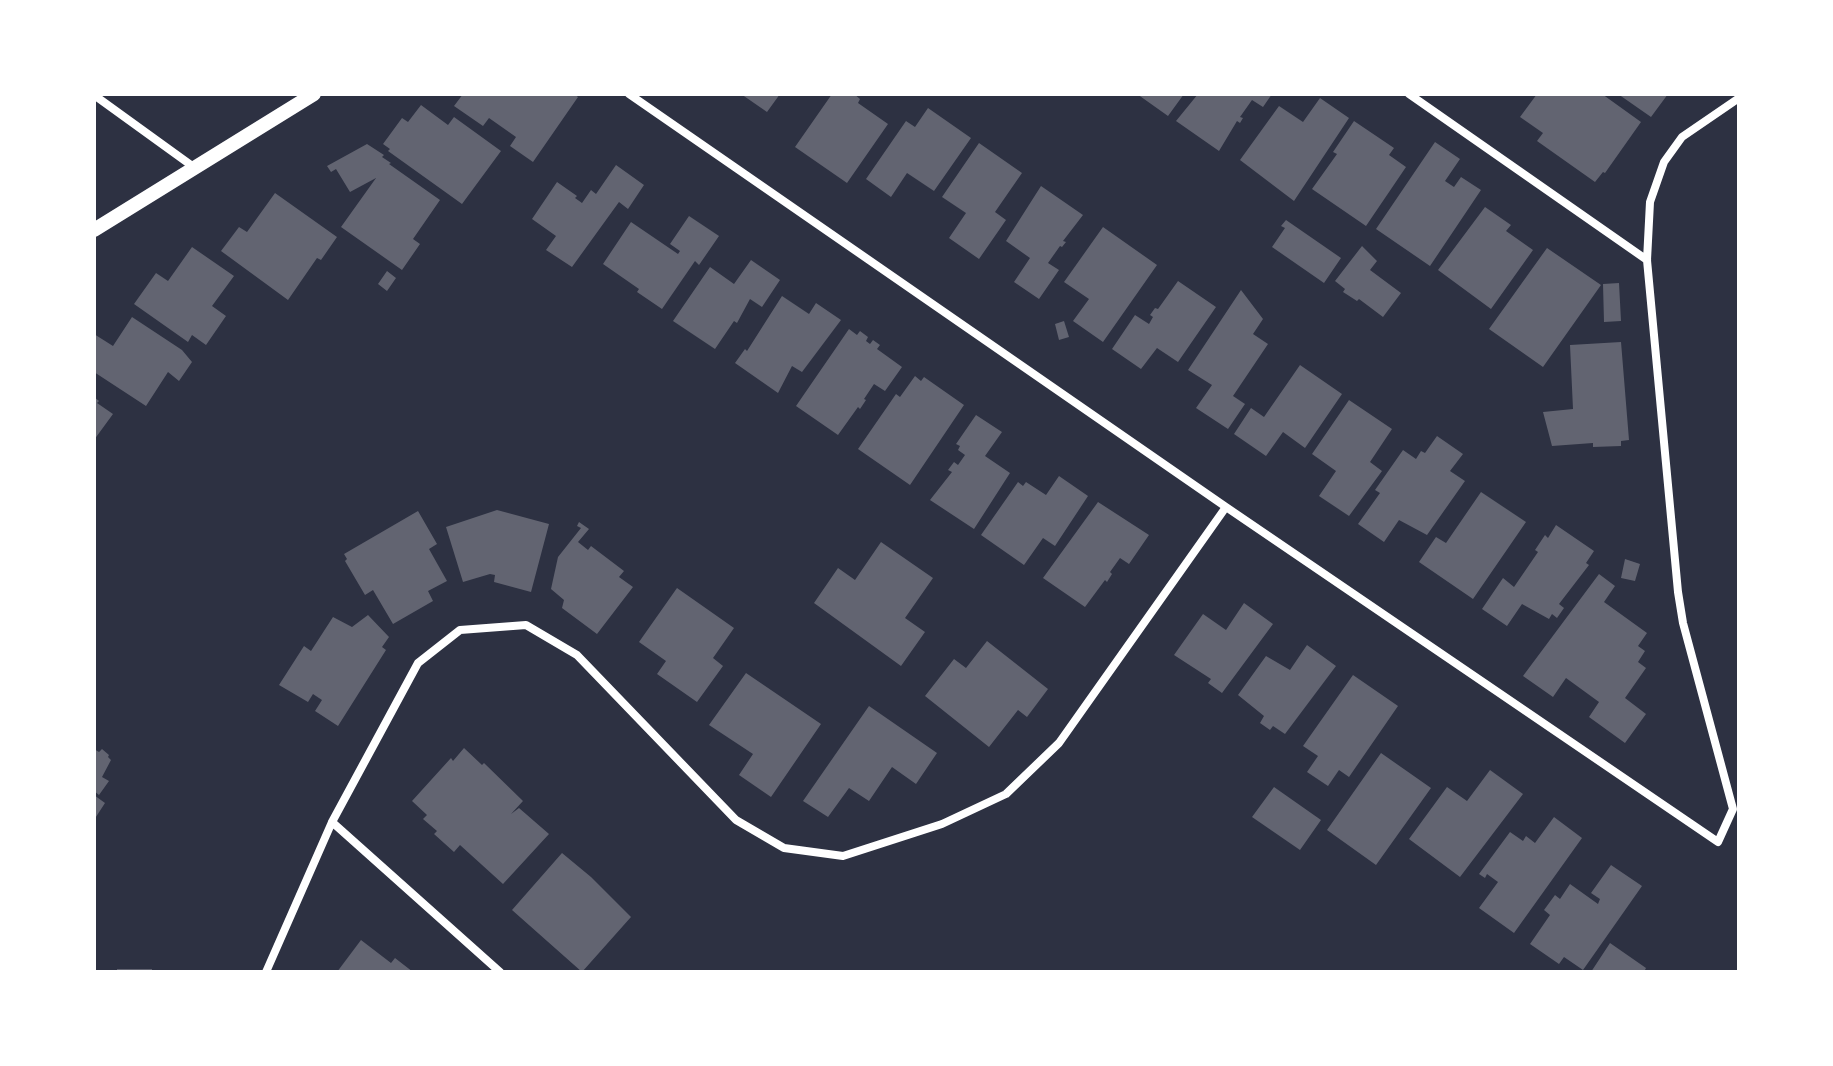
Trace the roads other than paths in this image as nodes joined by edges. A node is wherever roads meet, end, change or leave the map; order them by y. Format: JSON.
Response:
{"nodes":[{"id":1,"x":314,"y":94,"type":"edge"},
{"id":2,"x":629,"y":94,"type":"edge"},
{"id":3,"x":1409,"y":94,"type":"edge"},
{"id":4,"x":94,"y":95,"type":"edge"},
{"id":5,"x":1739,"y":98,"type":"edge"},
{"id":6,"x":195,"y":168,"type":"junction"},
{"id":7,"x":94,"y":230,"type":"edge"},
{"id":8,"x":1647,"y":260,"type":"junction"},
{"id":9,"x":1226,"y":507,"type":"junction"},
{"id":10,"x":332,"y":822,"type":"junction"},
{"id":11,"x":266,"y":972,"type":"edge"},
{"id":12,"x":500,"y":972,"type":"edge"}],
"edges":[{"from":1,"to":6,"type":"street"},
{"from":2,"to":9,"type":"street"},
{"from":3,"to":8,"type":"street"},
{"from":4,"to":6,"type":"street"},
{"from":5,"to":8,"type":"street"},
{"from":6,"to":7,"type":"street"},
{"from":8,"to":9,"type":"street"},
{"from":9,"to":10,"type":"street"},
{"from":10,"to":11,"type":"street"},
{"from":10,"to":12,"type":"street"}]}
